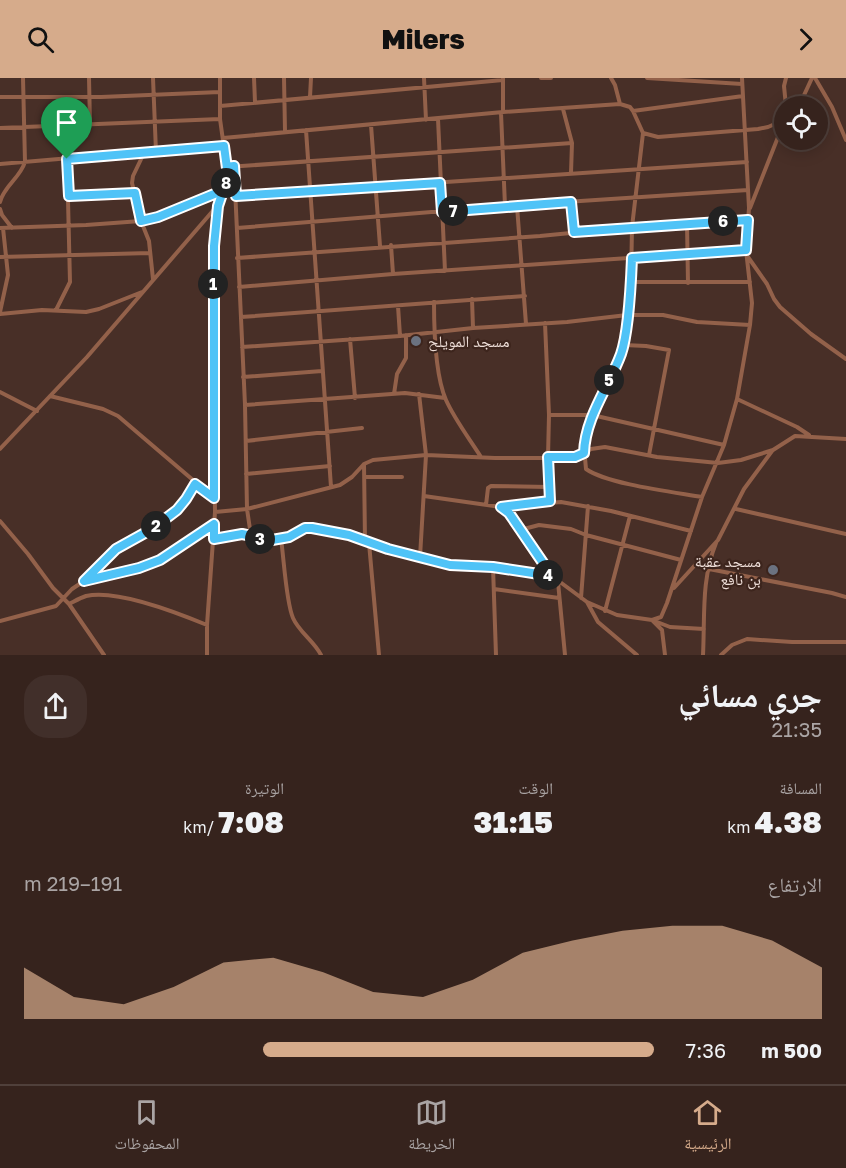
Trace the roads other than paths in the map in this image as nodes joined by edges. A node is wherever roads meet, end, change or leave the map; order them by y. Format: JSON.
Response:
{"nodes":[{"id":1,"x":23,"y":78,"type":"edge"},
{"id":2,"x":89,"y":78,"type":"edge"},
{"id":3,"x":153,"y":78,"type":"edge"},
{"id":4,"x":220,"y":78,"type":"edge"},
{"id":5,"x":254,"y":78,"type":"edge"},
{"id":6,"x":284,"y":78,"type":"edge"},
{"id":7,"x":311,"y":78,"type":"edge"},
{"id":8,"x":424,"y":78,"type":"edge"},
{"id":9,"x":541,"y":78,"type":"edge"},
{"id":10,"x":551,"y":78,"type":"edge"},
{"id":11,"x":612,"y":78,"type":"edge"},
{"id":12,"x":647,"y":78,"type":"edge"},
{"id":13,"x":742,"y":78,"type":"edge"},
{"id":14,"x":786,"y":78,"type":"edge"},
{"id":15,"x":814,"y":78,"type":"edge"},
{"id":16,"x":503,"y":79,"type":"edge"},
{"id":17,"x":742,"y":84,"type":"junction"},
{"id":18,"x":424,"y":87,"type":"junction"},
{"id":19,"x":220,"y":92,"type":"junction"},
{"id":20,"x":153,"y":95,"type":"junction"},
{"id":21,"x":743,"y":96,"type":"junction"},
{"id":22,"x":784,"y":96,"type":"edge"},
{"id":23,"x":804,"y":96,"type":"edge"},
{"id":24,"x":0,"y":97,"type":"edge"},
{"id":25,"x":89,"y":97,"type":"junction"},
{"id":26,"x":310,"y":97,"type":"junction"},
{"id":27,"x":23,"y":98,"type":"junction"},
{"id":28,"x":284,"y":100,"type":"junction"},
{"id":29,"x":255,"y":102,"type":"junction"},
{"id":30,"x":620,"y":104,"type":"junction"},
{"id":31,"x":220,"y":106,"type":"junction"},
{"id":32,"x":564,"y":109,"type":"junction"},
{"id":33,"x":633,"y":111,"type":"junction"},
{"id":34,"x":502,"y":112,"type":"junction"},
{"id":35,"x":220,"y":119,"type":"junction"},
{"id":36,"x":438,"y":119,"type":"junction"},
{"id":37,"x":426,"y":120,"type":"junction"},
{"id":38,"x":154,"y":123,"type":"junction"},
{"id":39,"x":90,"y":124,"type":"junction"},
{"id":40,"x":774,"y":124,"type":"edge"},
{"id":41,"x":371,"y":125,"type":"junction"},
{"id":42,"x":24,"y":127,"type":"junction"},
{"id":43,"x":0,"y":128,"type":"edge"},
{"id":44,"x":306,"y":130,"type":"junction"},
{"id":45,"x":745,"y":130,"type":"junction"},
{"id":46,"x":285,"y":131,"type":"junction"},
{"id":47,"x":643,"y":133,"type":"junction"},
{"id":48,"x":223,"y":138,"type":"junction"},
{"id":49,"x":846,"y":140,"type":"edge"},
{"id":50,"x":572,"y":143,"type":"junction"},
{"id":51,"x":774,"y":144,"type":"edge"},
{"id":52,"x":224,"y":146,"type":"junction"},
{"id":53,"x":503,"y":148,"type":"junction"},
{"id":54,"x":156,"y":152,"type":"junction"},
{"id":55,"x":439,"y":152,"type":"junction"},
{"id":56,"x":145,"y":153,"type":"junction"},
{"id":57,"x":374,"y":157,"type":"junction"},
{"id":58,"x":67,"y":159,"type":"junction"},
{"id":59,"x":308,"y":161,"type":"junction"},
{"id":60,"x":25,"y":162,"type":"junction"},
{"id":61,"x":747,"y":162,"type":"junction"},
{"id":62,"x":0,"y":164,"type":"edge"},
{"id":63,"x":234,"y":166,"type":"junction"},
{"id":64,"x":227,"y":167,"type":"junction"},
{"id":65,"x":638,"y":168,"type":"junction"},
{"id":66,"x":571,"y":173,"type":"junction"},
{"id":67,"x":504,"y":178,"type":"junction"},
{"id":68,"x":440,"y":183,"type":"junction"},
{"id":69,"x":376,"y":187,"type":"junction"},
{"id":70,"x":224,"y":190,"type":"junction"},
{"id":71,"x":748,"y":190,"type":"junction"},
{"id":72,"x":311,"y":192,"type":"junction"},
{"id":73,"x":135,"y":193,"type":"junction"},
{"id":74,"x":1,"y":196,"type":"edge"},
{"id":75,"x":69,"y":196,"type":"junction"},
{"id":76,"x":236,"y":196,"type":"junction"},
{"id":77,"x":635,"y":198,"type":"junction"},
{"id":78,"x":0,"y":202,"type":"edge"},
{"id":79,"x":571,"y":202,"type":"junction"},
{"id":80,"x":218,"y":206,"type":"junction"},
{"id":81,"x":505,"y":206,"type":"junction"},
{"id":82,"x":517,"y":206,"type":"junction"},
{"id":83,"x":749,"y":208,"type":"junction"},
{"id":84,"x":0,"y":209,"type":"edge"},
{"id":85,"x":442,"y":212,"type":"junction"},
{"id":86,"x":378,"y":216,"type":"junction"},
{"id":87,"x":748,"y":220,"type":"junction"},
{"id":88,"x":141,"y":221,"type":"junction"},
{"id":89,"x":313,"y":222,"type":"junction"},
{"id":90,"x":687,"y":223,"type":"junction"},
{"id":91,"x":70,"y":226,"type":"junction"},
{"id":92,"x":632,"y":227,"type":"junction"},
{"id":93,"x":2,"y":228,"type":"edge"},
{"id":94,"x":12,"y":228,"type":"junction"},
{"id":95,"x":237,"y":228,"type":"junction"},
{"id":96,"x":574,"y":232,"type":"junction"},
{"id":97,"x":520,"y":236,"type":"junction"},
{"id":98,"x":444,"y":242,"type":"junction"},
{"id":99,"x":392,"y":245,"type":"junction"},
{"id":100,"x":380,"y":246,"type":"junction"},
{"id":101,"x":746,"y":250,"type":"junction"},
{"id":102,"x":315,"y":252,"type":"junction"},
{"id":103,"x":150,"y":253,"type":"junction"},
{"id":104,"x":688,"y":254,"type":"junction"},
{"id":105,"x":70,"y":256,"type":"junction"},
{"id":106,"x":747,"y":256,"type":"junction"},
{"id":107,"x":0,"y":257,"type":"edge"},
{"id":108,"x":6,"y":257,"type":"junction"},
{"id":109,"x":237,"y":258,"type":"junction"},
{"id":110,"x":632,"y":258,"type":"junction"},
{"id":111,"x":522,"y":265,"type":"junction"},
{"id":112,"x":446,"y":271,"type":"junction"},
{"id":113,"x":393,"y":274,"type":"junction"},
{"id":114,"x":153,"y":279,"type":"junction"},
{"id":115,"x":316,"y":281,"type":"junction"},
{"id":116,"x":631,"y":282,"type":"junction"},
{"id":117,"x":750,"y":282,"type":"junction"},
{"id":118,"x":688,"y":283,"type":"junction"},
{"id":119,"x":239,"y":287,"type":"junction"},
{"id":120,"x":143,"y":292,"type":"junction"},
{"id":121,"x":525,"y":296,"type":"junction"},
{"id":122,"x":472,"y":299,"type":"junction"},
{"id":123,"x":434,"y":302,"type":"junction"},
{"id":124,"x":398,"y":306,"type":"junction"},
{"id":125,"x":56,"y":310,"type":"junction"},
{"id":126,"x":318,"y":311,"type":"junction"},
{"id":127,"x":0,"y":313,"type":"edge"},
{"id":128,"x":627,"y":315,"type":"junction"},
{"id":129,"x":241,"y":317,"type":"junction"},
{"id":130,"x":545,"y":323,"type":"junction"},
{"id":131,"x":526,"y":324,"type":"junction"},
{"id":132,"x":750,"y":325,"type":"junction"},
{"id":133,"x":473,"y":328,"type":"junction"},
{"id":134,"x":434,"y":331,"type":"junction"},
{"id":135,"x":406,"y":335,"type":"junction"},
{"id":136,"x":400,"y":336,"type":"junction"},
{"id":137,"x":350,"y":339,"type":"junction"},
{"id":138,"x":321,"y":342,"type":"junction"},
{"id":139,"x":624,"y":345,"type":"junction"},
{"id":140,"x":242,"y":347,"type":"junction"},
{"id":141,"x":846,"y":359,"type":"edge"},
{"id":142,"x":322,"y":371,"type":"junction"},
{"id":143,"x":243,"y":377,"type":"junction"},
{"id":144,"x":0,"y":392,"type":"edge"},
{"id":145,"x":394,"y":394,"type":"junction"},
{"id":146,"x":419,"y":394,"type":"junction"},
{"id":147,"x":50,"y":396,"type":"junction"},
{"id":148,"x":355,"y":398,"type":"junction"},
{"id":149,"x":445,"y":398,"type":"junction"},
{"id":150,"x":737,"y":399,"type":"junction"},
{"id":151,"x":324,"y":400,"type":"junction"},
{"id":152,"x":245,"y":405,"type":"junction"},
{"id":153,"x":37,"y":411,"type":"junction"},
{"id":154,"x":549,"y":415,"type":"junction"},
{"id":155,"x":592,"y":415,"type":"junction"},
{"id":156,"x":362,"y":428,"type":"dead end"},
{"id":157,"x":654,"y":429,"type":"junction"},
{"id":158,"x":327,"y":433,"type":"junction"},
{"id":159,"x":813,"y":437,"type":"junction"},
{"id":160,"x":846,"y":439,"type":"edge"},
{"id":161,"x":246,"y":441,"type":"junction"},
{"id":162,"x":724,"y":445,"type":"junction"},
{"id":163,"x":0,"y":449,"type":"edge"},
{"id":164,"x":773,"y":450,"type":"junction"},
{"id":165,"x":584,"y":453,"type":"junction"},
{"id":166,"x":426,"y":455,"type":"junction"},
{"id":167,"x":649,"y":455,"type":"junction"},
{"id":168,"x":481,"y":456,"type":"junction"},
{"id":169,"x":548,"y":457,"type":"junction"},
{"id":170,"x":718,"y":463,"type":"junction"},
{"id":171,"x":364,"y":464,"type":"junction"},
{"id":172,"x":330,"y":466,"type":"junction"},
{"id":173,"x":246,"y":474,"type":"junction"},
{"id":174,"x":364,"y":477,"type":"junction"},
{"id":175,"x":402,"y":477,"type":"dead end"},
{"id":176,"x":195,"y":484,"type":"junction"},
{"id":177,"x":549,"y":487,"type":"junction"},
{"id":178,"x":332,"y":488,"type":"junction"},
{"id":179,"x":424,"y":496,"type":"junction"},
{"id":180,"x":702,"y":497,"type":"junction"},
{"id":181,"x":214,"y":498,"type":"junction"},
{"id":182,"x":550,"y":501,"type":"junction"},
{"id":183,"x":486,"y":505,"type":"junction"},
{"id":184,"x":588,"y":506,"type":"junction"},
{"id":185,"x":501,"y":507,"type":"junction"},
{"id":186,"x":247,"y":509,"type":"junction"},
{"id":187,"x":736,"y":509,"type":"junction"},
{"id":188,"x":215,"y":512,"type":"junction"},
{"id":189,"x":630,"y":516,"type":"junction"},
{"id":190,"x":0,"y":521,"type":"edge"},
{"id":191,"x":214,"y":524,"type":"junction"},
{"id":192,"x":520,"y":530,"type":"junction"},
{"id":193,"x":691,"y":531,"type":"junction"},
{"id":194,"x":846,"y":534,"type":"edge"},
{"id":195,"x":586,"y":535,"type":"junction"},
{"id":196,"x":251,"y":536,"type":"junction"},
{"id":197,"x":214,"y":539,"type":"junction"},
{"id":198,"x":281,"y":539,"type":"junction"},
{"id":199,"x":718,"y":540,"type":"junction"},
{"id":200,"x":367,"y":542,"type":"junction"},
{"id":201,"x":623,"y":545,"type":"junction"},
{"id":202,"x":420,"y":557,"type":"junction"},
{"id":203,"x":681,"y":560,"type":"junction"},
{"id":204,"x":493,"y":567,"type":"junction"},
{"id":205,"x":709,"y":569,"type":"junction"},
{"id":206,"x":552,"y":576,"type":"junction"},
{"id":207,"x":84,"y":581,"type":"junction"},
{"id":208,"x":558,"y":581,"type":"junction"},
{"id":209,"x":494,"y":589,"type":"junction"},
{"id":210,"x":671,"y":591,"type":"junction"},
{"id":211,"x":846,"y":597,"type":"edge"},
{"id":212,"x":63,"y":598,"type":"junction"},
{"id":213,"x":560,"y":598,"type":"junction"},
{"id":214,"x":581,"y":598,"type":"junction"},
{"id":215,"x":587,"y":602,"type":"junction"},
{"id":216,"x":69,"y":604,"type":"junction"},
{"id":217,"x":605,"y":611,"type":"junction"},
{"id":218,"x":652,"y":620,"type":"junction"},
{"id":219,"x":0,"y":621,"type":"edge"},
{"id":220,"x":207,"y":625,"type":"junction"},
{"id":221,"x":704,"y":629,"type":"junction"},
{"id":222,"x":846,"y":642,"type":"edge"},
{"id":223,"x":104,"y":655,"type":"edge"},
{"id":224,"x":207,"y":655,"type":"edge"},
{"id":225,"x":321,"y":655,"type":"edge"},
{"id":226,"x":379,"y":655,"type":"edge"},
{"id":227,"x":496,"y":655,"type":"edge"},
{"id":228,"x":565,"y":655,"type":"edge"},
{"id":229,"x":637,"y":655,"type":"edge"},
{"id":230,"x":665,"y":655,"type":"edge"},
{"id":231,"x":703,"y":655,"type":"edge"},
{"id":232,"x":721,"y":655,"type":"edge"}],
"edges":[{"from":1,"to":27,"type":"street"},
{"from":2,"to":25,"type":"street"},
{"from":3,"to":20,"type":"street"},
{"from":4,"to":19,"type":"street"},
{"from":5,"to":29,"type":"street"},
{"from":6,"to":28,"type":"street"},
{"from":7,"to":26,"type":"street"},
{"from":8,"to":18,"type":"street"},
{"from":9,"to":10,"type":"street"},
{"from":11,"to":30,"type":"street"},
{"from":12,"to":17,"type":"street"},
{"from":13,"to":17,"type":"street"},
{"from":14,"to":22,"type":"street"},
{"from":15,"to":23,"type":"street"},
{"from":15,"to":49,"type":"street"},
{"from":16,"to":18,"type":"street"},
{"from":16,"to":34,"type":"street"},
{"from":17,"to":21,"type":"street"},
{"from":18,"to":26,"type":"street"},
{"from":18,"to":37,"type":"street"},
{"from":19,"to":20,"type":"street"},
{"from":19,"to":31,"type":"street"},
{"from":20,"to":25,"type":"street"},
{"from":20,"to":38,"type":"street"},
{"from":21,"to":33,"type":"street"},
{"from":21,"to":45,"type":"street"},
{"from":24,"to":27,"type":"street"},
{"from":25,"to":27,"type":"street"},
{"from":25,"to":39,"type":"street"},
{"from":26,"to":28,"type":"street"},
{"from":27,"to":42,"type":"street"},
{"from":28,"to":29,"type":"street"},
{"from":28,"to":46,"type":"street"},
{"from":29,"to":31,"type":"street"},
{"from":30,"to":32,"type":"street"},
{"from":30,"to":33,"type":"street"},
{"from":31,"to":35,"type":"street"},
{"from":32,"to":34,"type":"street"},
{"from":32,"to":50,"type":"street"},
{"from":33,"to":47,"type":"street"},
{"from":34,"to":36,"type":"street"},
{"from":34,"to":53,"type":"street"},
{"from":35,"to":38,"type":"street"},
{"from":35,"to":48,"type":"street"},
{"from":36,"to":37,"type":"street"},
{"from":36,"to":55,"type":"street"},
{"from":37,"to":41,"type":"street"},
{"from":38,"to":39,"type":"street"},
{"from":38,"to":54,"type":"street"},
{"from":39,"to":42,"type":"street"},
{"from":40,"to":45,"type":"street"},
{"from":41,"to":44,"type":"street"},
{"from":41,"to":57,"type":"street"},
{"from":42,"to":43,"type":"street"},
{"from":42,"to":60,"type":"street"},
{"from":44,"to":46,"type":"street"},
{"from":44,"to":59,"type":"street"},
{"from":45,"to":47,"type":"street"},
{"from":45,"to":61,"type":"street"},
{"from":46,"to":48,"type":"street"},
{"from":47,"to":65,"type":"street"},
{"from":48,"to":52,"type":"street"},
{"from":50,"to":53,"type":"street"},
{"from":50,"to":66,"type":"street"},
{"from":51,"to":83,"type":"street"},
{"from":52,"to":54,"type":"street"},
{"from":52,"to":64,"type":"street"},
{"from":53,"to":55,"type":"street"},
{"from":53,"to":67,"type":"street"},
{"from":54,"to":56,"type":"street"},
{"from":55,"to":57,"type":"street"},
{"from":55,"to":68,"type":"street"},
{"from":56,"to":58,"type":"street"},
{"from":56,"to":73,"type":"street"},
{"from":57,"to":59,"type":"street"},
{"from":57,"to":69,"type":"street"},
{"from":58,"to":60,"type":"street"},
{"from":58,"to":75,"type":"street"},
{"from":59,"to":63,"type":"street"},
{"from":59,"to":72,"type":"street"},
{"from":60,"to":62,"type":"street"},
{"from":60,"to":74,"type":"street"},
{"from":61,"to":65,"type":"street"},
{"from":61,"to":71,"type":"street"},
{"from":63,"to":64,"type":"street"},
{"from":63,"to":76,"type":"street"},
{"from":64,"to":70,"type":"street"},
{"from":65,"to":66,"type":"street"},
{"from":65,"to":77,"type":"street"},
{"from":66,"to":67,"type":"street"},
{"from":67,"to":68,"type":"street"},
{"from":67,"to":81,"type":"street"},
{"from":68,"to":69,"type":"street"},
{"from":68,"to":85,"type":"street"},
{"from":69,"to":72,"type":"street"},
{"from":69,"to":86,"type":"street"},
{"from":70,"to":80,"type":"street"},
{"from":70,"to":88,"type":"street"},
{"from":71,"to":77,"type":"street"},
{"from":71,"to":83,"type":"street"},
{"from":72,"to":76,"type":"street"},
{"from":72,"to":89,"type":"street"},
{"from":73,"to":75,"type":"street"},
{"from":73,"to":88,"type":"street"},
{"from":74,"to":78,"type":"street"},
{"from":75,"to":91,"type":"street"},
{"from":76,"to":95,"type":"street"},
{"from":77,"to":79,"type":"street"},
{"from":77,"to":92,"type":"street"},
{"from":79,"to":82,"type":"street"},
{"from":79,"to":96,"type":"street"},
{"from":80,"to":114,"type":"street"},
{"from":80,"to":181,"type":"street"},
{"from":81,"to":82,"type":"street"},
{"from":81,"to":85,"type":"street"},
{"from":82,"to":97,"type":"street"},
{"from":83,"to":87,"type":"street"},
{"from":84,"to":94,"type":"street"},
{"from":85,"to":86,"type":"street"},
{"from":85,"to":98,"type":"street"},
{"from":86,"to":89,"type":"street"},
{"from":86,"to":100,"type":"street"},
{"from":87,"to":90,"type":"street"},
{"from":87,"to":101,"type":"street"},
{"from":88,"to":91,"type":"street"},
{"from":88,"to":103,"type":"street"},
{"from":89,"to":95,"type":"street"},
{"from":89,"to":102,"type":"street"},
{"from":90,"to":92,"type":"street"},
{"from":90,"to":104,"type":"street"},
{"from":91,"to":94,"type":"street"},
{"from":91,"to":105,"type":"street"},
{"from":92,"to":96,"type":"street"},
{"from":92,"to":110,"type":"street"},
{"from":93,"to":94,"type":"street"},
{"from":93,"to":108,"type":"street"},
{"from":95,"to":109,"type":"street"},
{"from":96,"to":97,"type":"street"},
{"from":97,"to":98,"type":"street"},
{"from":97,"to":111,"type":"street"},
{"from":98,"to":99,"type":"street"},
{"from":98,"to":112,"type":"street"},
{"from":99,"to":100,"type":"street"},
{"from":99,"to":113,"type":"street"},
{"from":100,"to":102,"type":"street"},
{"from":101,"to":104,"type":"street"},
{"from":101,"to":106,"type":"street"},
{"from":102,"to":109,"type":"street"},
{"from":102,"to":115,"type":"street"},
{"from":103,"to":105,"type":"street"},
{"from":103,"to":114,"type":"street"},
{"from":104,"to":110,"type":"street"},
{"from":104,"to":118,"type":"street"},
{"from":105,"to":108,"type":"street"},
{"from":105,"to":125,"type":"street"},
{"from":106,"to":117,"type":"street"},
{"from":106,"to":141,"type":"street"},
{"from":107,"to":108,"type":"street"},
{"from":108,"to":127,"type":"street"},
{"from":109,"to":119,"type":"street"},
{"from":110,"to":111,"type":"street"},
{"from":110,"to":116,"type":"street"},
{"from":111,"to":112,"type":"street"},
{"from":111,"to":121,"type":"street"},
{"from":112,"to":113,"type":"street"},
{"from":113,"to":115,"type":"street"},
{"from":114,"to":120,"type":"street"},
{"from":115,"to":119,"type":"street"},
{"from":115,"to":126,"type":"street"},
{"from":116,"to":118,"type":"street"},
{"from":116,"to":128,"type":"street"},
{"from":117,"to":118,"type":"street"},
{"from":117,"to":132,"type":"street"},
{"from":119,"to":129,"type":"street"},
{"from":120,"to":125,"type":"street"},
{"from":120,"to":147,"type":"street"},
{"from":121,"to":122,"type":"street"},
{"from":121,"to":131,"type":"street"},
{"from":122,"to":123,"type":"street"},
{"from":122,"to":133,"type":"street"},
{"from":123,"to":124,"type":"street"},
{"from":123,"to":134,"type":"street"},
{"from":124,"to":126,"type":"street"},
{"from":124,"to":136,"type":"street"},
{"from":125,"to":127,"type":"street"},
{"from":126,"to":129,"type":"street"},
{"from":126,"to":138,"type":"street"},
{"from":128,"to":130,"type":"street"},
{"from":128,"to":132,"type":"street"},
{"from":128,"to":139,"type":"street"},
{"from":129,"to":140,"type":"street"},
{"from":130,"to":131,"type":"street"},
{"from":130,"to":154,"type":"street"},
{"from":131,"to":133,"type":"street"},
{"from":132,"to":150,"type":"street"},
{"from":133,"to":134,"type":"street"},
{"from":134,"to":135,"type":"street"},
{"from":134,"to":149,"type":"street"},
{"from":135,"to":136,"type":"street"},
{"from":135,"to":145,"type":"street"},
{"from":136,"to":137,"type":"street"},
{"from":137,"to":138,"type":"street"},
{"from":137,"to":148,"type":"street"},
{"from":138,"to":140,"type":"street"},
{"from":138,"to":142,"type":"street"},
{"from":139,"to":155,"type":"street"},
{"from":139,"to":157,"type":"street"},
{"from":140,"to":143,"type":"street"},
{"from":142,"to":143,"type":"street"},
{"from":142,"to":151,"type":"street"},
{"from":143,"to":152,"type":"street"},
{"from":144,"to":153,"type":"street"},
{"from":145,"to":146,"type":"street"},
{"from":145,"to":148,"type":"street"},
{"from":146,"to":149,"type":"street"},
{"from":146,"to":166,"type":"street"},
{"from":147,"to":153,"type":"street"},
{"from":147,"to":176,"type":"street"},
{"from":148,"to":151,"type":"street"},
{"from":149,"to":168,"type":"street"},
{"from":150,"to":159,"type":"street"},
{"from":150,"to":162,"type":"street"},
{"from":151,"to":152,"type":"street"},
{"from":151,"to":158,"type":"street"},
{"from":152,"to":161,"type":"street"},
{"from":153,"to":163,"type":"street"},
{"from":154,"to":155,"type":"street"},
{"from":154,"to":169,"type":"street"},
{"from":155,"to":157,"type":"street"},
{"from":155,"to":165,"type":"street"},
{"from":156,"to":158,"type":"street"},
{"from":157,"to":162,"type":"street"},
{"from":157,"to":167,"type":"street"},
{"from":158,"to":161,"type":"street"},
{"from":158,"to":172,"type":"street"},
{"from":159,"to":160,"type":"street"},
{"from":159,"to":164,"type":"street"},
{"from":161,"to":173,"type":"street"},
{"from":162,"to":170,"type":"street"},
{"from":164,"to":170,"type":"street"},
{"from":164,"to":187,"type":"street"},
{"from":165,"to":167,"type":"street"},
{"from":165,"to":169,"type":"street"},
{"from":165,"to":180,"type":"street"},
{"from":166,"to":168,"type":"street"},
{"from":166,"to":171,"type":"street"},
{"from":166,"to":179,"type":"street"},
{"from":167,"to":170,"type":"street"},
{"from":168,"to":169,"type":"street"},
{"from":169,"to":177,"type":"street"},
{"from":170,"to":180,"type":"street"},
{"from":171,"to":174,"type":"street"},
{"from":171,"to":178,"type":"street"},
{"from":172,"to":173,"type":"street"},
{"from":172,"to":178,"type":"street"},
{"from":173,"to":186,"type":"street"},
{"from":174,"to":175,"type":"street"},
{"from":174,"to":200,"type":"street"},
{"from":176,"to":181,"type":"street"},
{"from":176,"to":207,"type":"street"},
{"from":177,"to":182,"type":"street"},
{"from":177,"to":183,"type":"street"},
{"from":178,"to":186,"type":"street"},
{"from":179,"to":183,"type":"street"},
{"from":179,"to":202,"type":"street"},
{"from":180,"to":193,"type":"street"},
{"from":181,"to":188,"type":"street"},
{"from":182,"to":184,"type":"street"},
{"from":182,"to":185,"type":"street"},
{"from":183,"to":185,"type":"street"},
{"from":184,"to":189,"type":"street"},
{"from":184,"to":195,"type":"street"},
{"from":185,"to":192,"type":"street"},
{"from":186,"to":188,"type":"street"},
{"from":186,"to":196,"type":"street"},
{"from":187,"to":194,"type":"street"},
{"from":187,"to":199,"type":"street"},
{"from":188,"to":191,"type":"street"},
{"from":189,"to":193,"type":"street"},
{"from":189,"to":201,"type":"street"},
{"from":190,"to":212,"type":"street"},
{"from":191,"to":197,"type":"street"},
{"from":191,"to":207,"type":"street"},
{"from":192,"to":195,"type":"street"},
{"from":192,"to":206,"type":"street"},
{"from":193,"to":203,"type":"street"},
{"from":195,"to":201,"type":"street"},
{"from":195,"to":214,"type":"street"},
{"from":196,"to":197,"type":"street"},
{"from":196,"to":198,"type":"street"},
{"from":197,"to":220,"type":"street"},
{"from":198,"to":200,"type":"street"},
{"from":198,"to":225,"type":"street"},
{"from":199,"to":205,"type":"street"},
{"from":199,"to":210,"type":"street"},
{"from":200,"to":202,"type":"street"},
{"from":200,"to":226,"type":"street"},
{"from":201,"to":203,"type":"street"},
{"from":201,"to":217,"type":"street"},
{"from":202,"to":204,"type":"street"},
{"from":203,"to":210,"type":"street"},
{"from":204,"to":206,"type":"street"},
{"from":204,"to":209,"type":"street"},
{"from":205,"to":211,"type":"street"},
{"from":205,"to":221,"type":"street"},
{"from":206,"to":208,"type":"street"},
{"from":207,"to":212,"type":"street"},
{"from":208,"to":213,"type":"street"},
{"from":208,"to":214,"type":"street"},
{"from":209,"to":213,"type":"street"},
{"from":209,"to":227,"type":"street"},
{"from":210,"to":218,"type":"street"},
{"from":212,"to":216,"type":"street"},
{"from":212,"to":219,"type":"street"},
{"from":213,"to":228,"type":"street"},
{"from":214,"to":215,"type":"street"},
{"from":215,"to":217,"type":"street"},
{"from":215,"to":229,"type":"street"},
{"from":216,"to":220,"type":"street"},
{"from":216,"to":223,"type":"street"},
{"from":217,"to":218,"type":"street"},
{"from":218,"to":221,"type":"street"},
{"from":218,"to":230,"type":"street"},
{"from":220,"to":224,"type":"street"},
{"from":221,"to":231,"type":"street"},
{"from":222,"to":232,"type":"street"}]}
